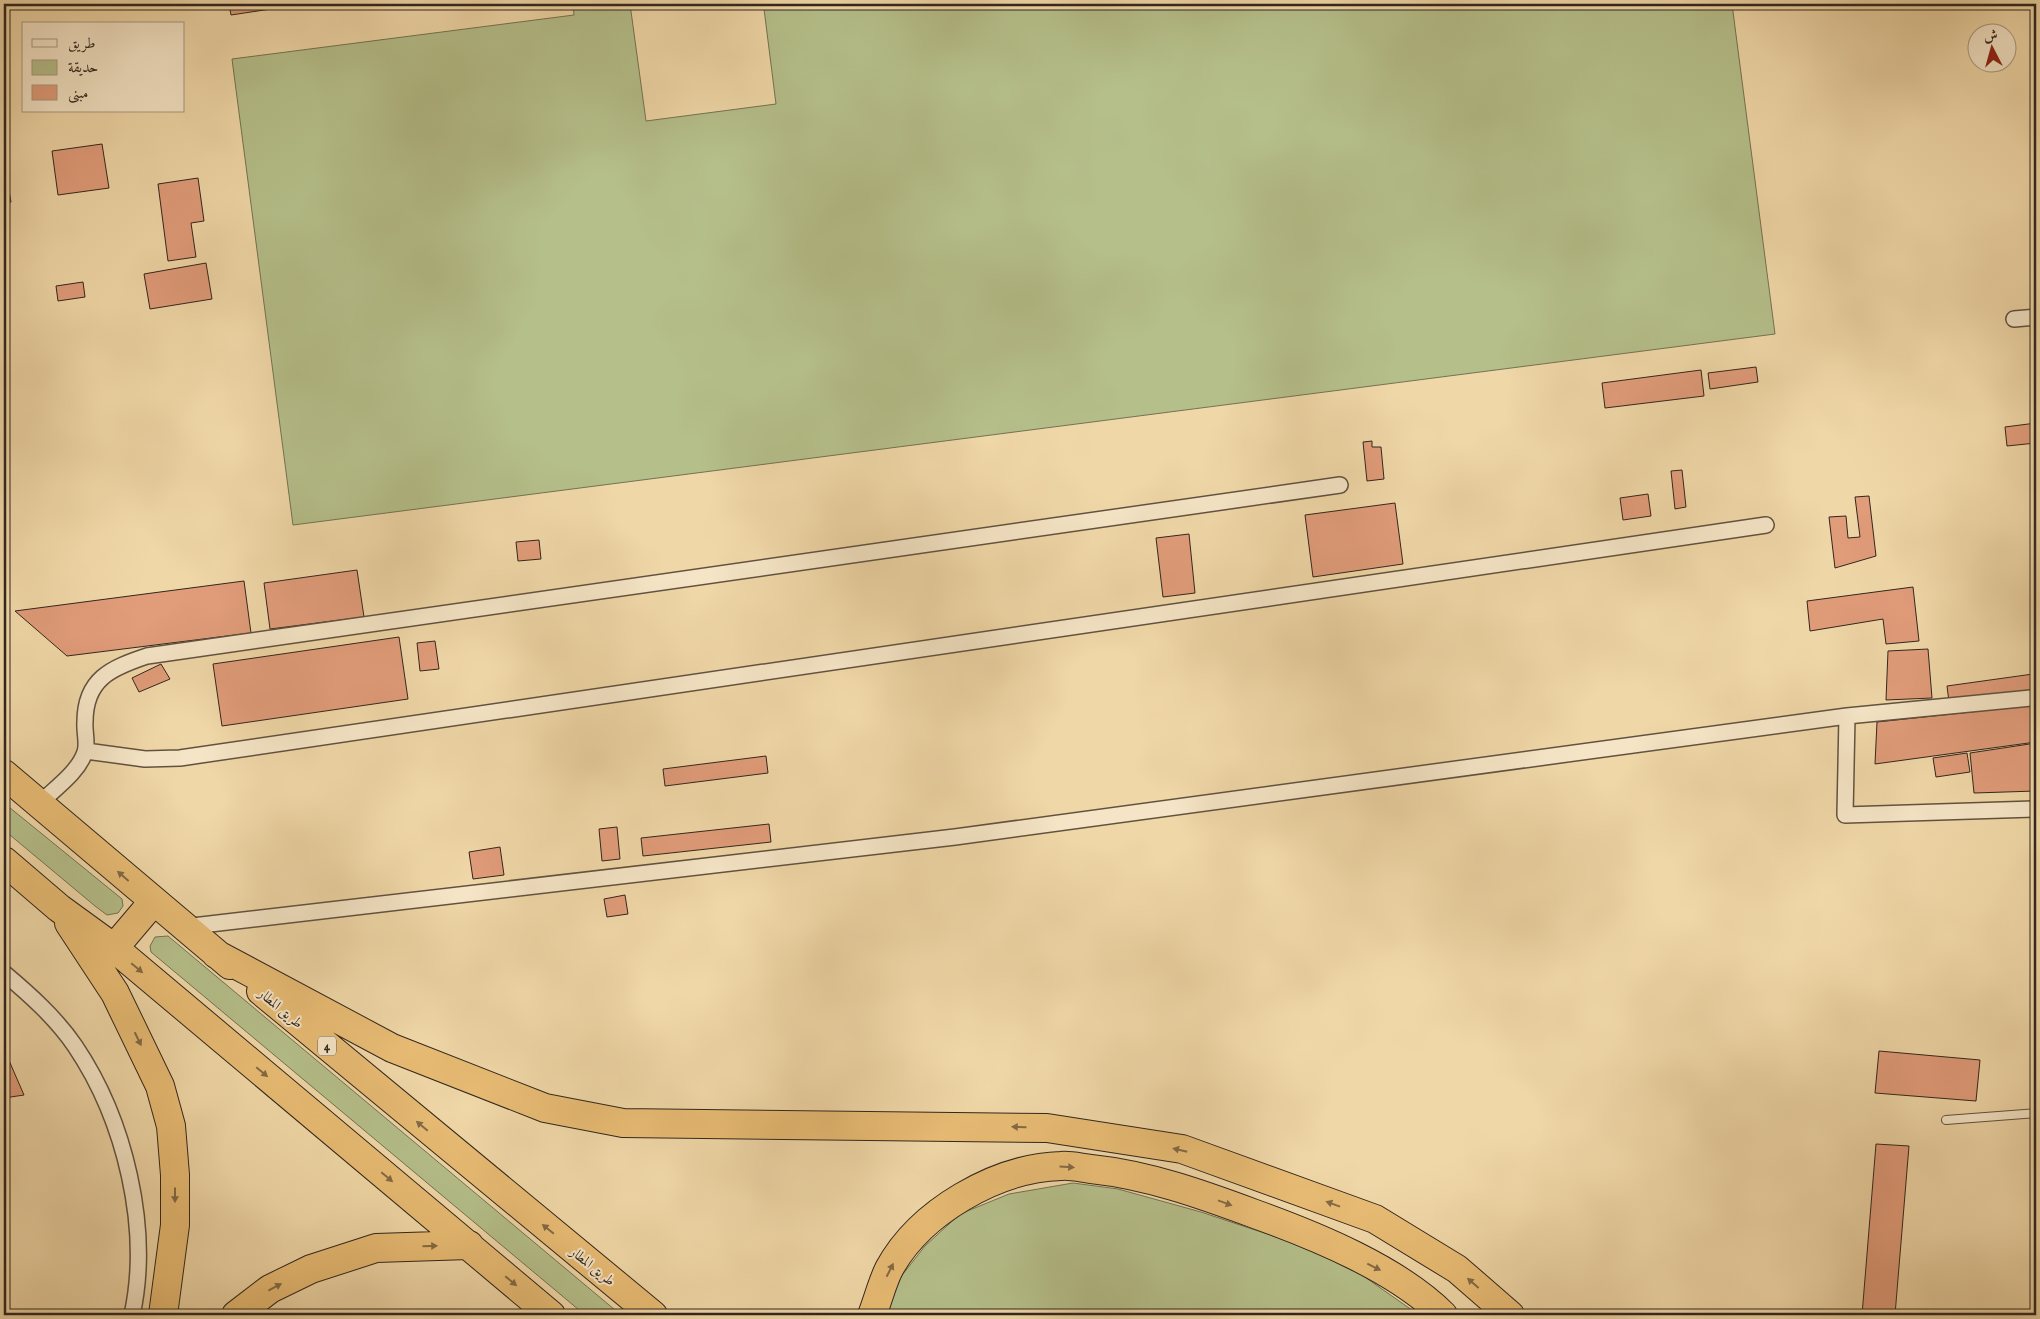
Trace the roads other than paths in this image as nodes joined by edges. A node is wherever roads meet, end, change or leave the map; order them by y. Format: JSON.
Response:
{"nodes":[{"id":1,"x":2036,"y":317,"type":"edge"},
{"id":2,"x":2014,"y":319,"type":"dead end"},
{"id":3,"x":1340,"y":485,"type":"dead end"},
{"id":4,"x":1766,"y":525,"type":"dead end"},
{"id":5,"x":2031,"y":698,"type":"dead end"},
{"id":6,"x":1847,"y":716,"type":"junction"},
{"id":7,"x":86,"y":751,"type":"junction"},
{"id":8,"x":4,"y":774,"type":"edge"},
{"id":9,"x":39,"y":804,"type":"junction"},
{"id":10,"x":2036,"y":809,"type":"edge"},
{"id":11,"x":4,"y":861,"type":"edge"},
{"id":12,"x":153,"y":902,"type":"junction"},
{"id":13,"x":59,"y":908,"type":"junction"},
{"id":14,"x":184,"y":927,"type":"junction"},
{"id":15,"x":114,"y":948,"type":"junction"},
{"id":16,"x":216,"y":954,"type":"junction"},
{"id":17,"x":4,"y":972,"type":"edge"},
{"id":18,"x":2036,"y":1113,"type":"edge"},
{"id":19,"x":1946,"y":1120,"type":"dead end"},
{"id":20,"x":469,"y":1246,"type":"junction"},
{"id":21,"x":132,"y":1315,"type":"edge"},
{"id":22,"x":163,"y":1315,"type":"edge"},
{"id":23,"x":236,"y":1315,"type":"edge"},
{"id":24,"x":551,"y":1315,"type":"edge"},
{"id":25,"x":653,"y":1315,"type":"edge"},
{"id":26,"x":872,"y":1315,"type":"edge"},
{"id":27,"x":1443,"y":1315,"type":"edge"},
{"id":28,"x":1510,"y":1315,"type":"edge"}],
"edges":[{"from":1,"to":2,"type":"street"},
{"from":3,"to":7,"type":"street"},
{"from":4,"to":7,"type":"street"},
{"from":5,"to":6,"type":"street"},
{"from":6,"to":10,"type":"street"},
{"from":6,"to":14,"type":"street"},
{"from":7,"to":9,"type":"street"},
{"from":8,"to":9,"type":"highway","name":"طريق المطار","number":"4"},
{"from":12,"to":9,"type":"highway","name":"طريق المطار","number":"4","one_way":true},
{"from":11,"to":13,"type":"highway"},
{"from":12,"to":14,"type":"highway","name":"طريق المطار","number":"4"},
{"from":12,"to":15,"type":"highway"},
{"from":13,"to":15,"type":"highway"},
{"from":13,"to":22,"type":"highway","one_way":true},
{"from":14,"to":16,"type":"highway","name":"طريق المطار","number":"4"},
{"from":15,"to":20,"type":"highway","one_way":true},
{"from":25,"to":16,"type":"highway","name":"طريق المطار","number":"4","one_way":true},
{"from":28,"to":16,"type":"highway","one_way":true},
{"from":17,"to":21,"type":"street"},
{"from":18,"to":19,"type":"lane"},
{"from":23,"to":20,"type":"highway","one_way":true},
{"from":20,"to":24,"type":"highway","one_way":true},
{"from":26,"to":27,"type":"highway","one_way":true}]}
